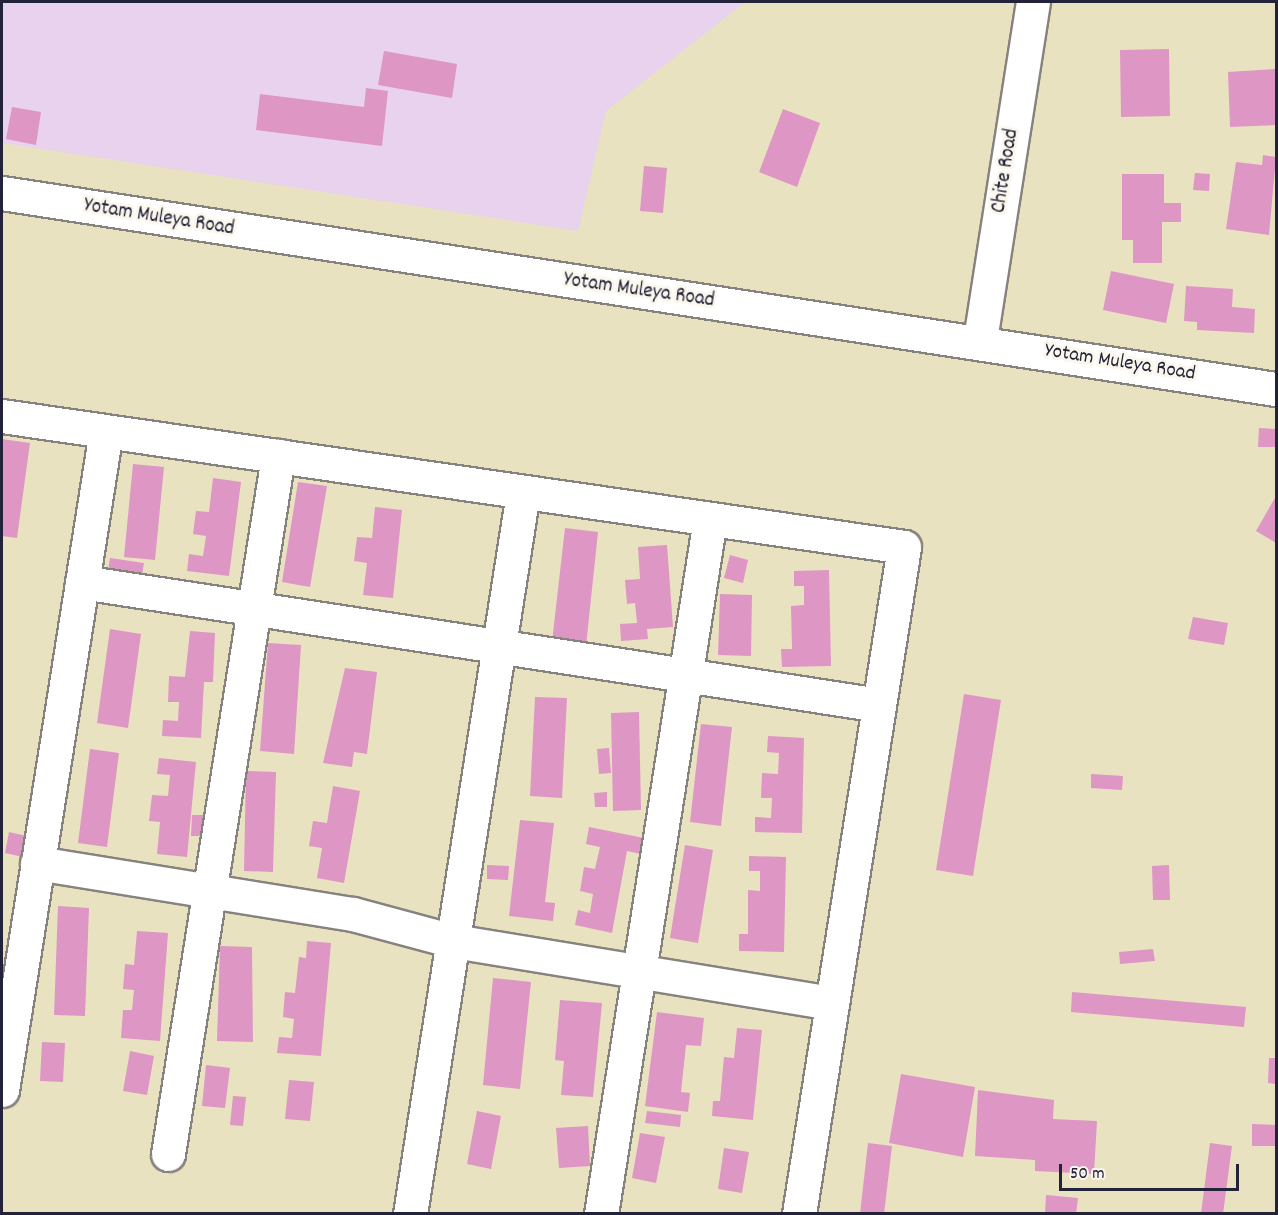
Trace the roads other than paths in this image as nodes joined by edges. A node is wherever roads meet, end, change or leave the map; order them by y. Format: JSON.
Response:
{"nodes":[{"id":1,"x":1033,"y":2,"type":"edge"},
{"id":2,"x":2,"y":193,"type":"edge"},
{"id":3,"x":980,"y":340,"type":"junction"},
{"id":4,"x":1276,"y":389,"type":"edge"},
{"id":5,"x":2,"y":416,"type":"edge"},
{"id":6,"x":106,"y":431,"type":"junction"},
{"id":7,"x":278,"y":456,"type":"junction"},
{"id":8,"x":523,"y":492,"type":"junction"},
{"id":9,"x":710,"y":519,"type":"junction"},
{"id":10,"x":82,"y":582,"type":"junction"},
{"id":11,"x":254,"y":610,"type":"junction"},
{"id":12,"x":499,"y":644,"type":"junction"},
{"id":13,"x":686,"y":674,"type":"junction"},
{"id":14,"x":879,"y":705,"type":"junction"},
{"id":15,"x":37,"y":863,"type":"junction"},
{"id":16,"x":209,"y":891,"type":"junction"},
{"id":17,"x":453,"y":941,"type":"junction"},
{"id":18,"x":639,"y":971,"type":"junction"},
{"id":19,"x":832,"y":1003,"type":"junction"},
{"id":20,"x":2,"y":1090,"type":"edge"},
{"id":21,"x":168,"y":1154,"type":"dead end"},
{"id":22,"x":410,"y":1214,"type":"edge"},
{"id":23,"x":602,"y":1214,"type":"edge"},
{"id":24,"x":799,"y":1214,"type":"edge"}],
"edges":[{"from":1,"to":3,"type":"street","name":"Chite Road"},
{"from":2,"to":3,"type":"street","name":"Yotam Muleya Road"},
{"from":3,"to":4,"type":"street","name":"Yotam Muleya Road"},
{"from":5,"to":6,"type":"street"},
{"from":6,"to":7,"type":"street"},
{"from":6,"to":10,"type":"street"},
{"from":7,"to":8,"type":"street"},
{"from":7,"to":11,"type":"street"},
{"from":8,"to":9,"type":"street"},
{"from":8,"to":12,"type":"street"},
{"from":9,"to":13,"type":"street"},
{"from":9,"to":14,"type":"street"},
{"from":10,"to":11,"type":"street"},
{"from":10,"to":15,"type":"street"},
{"from":11,"to":12,"type":"street"},
{"from":11,"to":16,"type":"street"},
{"from":12,"to":13,"type":"street"},
{"from":12,"to":17,"type":"street"},
{"from":13,"to":14,"type":"street"},
{"from":13,"to":18,"type":"street"},
{"from":14,"to":19,"type":"street"},
{"from":15,"to":16,"type":"street"},
{"from":15,"to":20,"type":"street"},
{"from":16,"to":17,"type":"street"},
{"from":16,"to":21,"type":"street"},
{"from":17,"to":18,"type":"street"},
{"from":17,"to":22,"type":"street"},
{"from":18,"to":19,"type":"street"},
{"from":18,"to":23,"type":"street"},
{"from":19,"to":24,"type":"street"}]}
